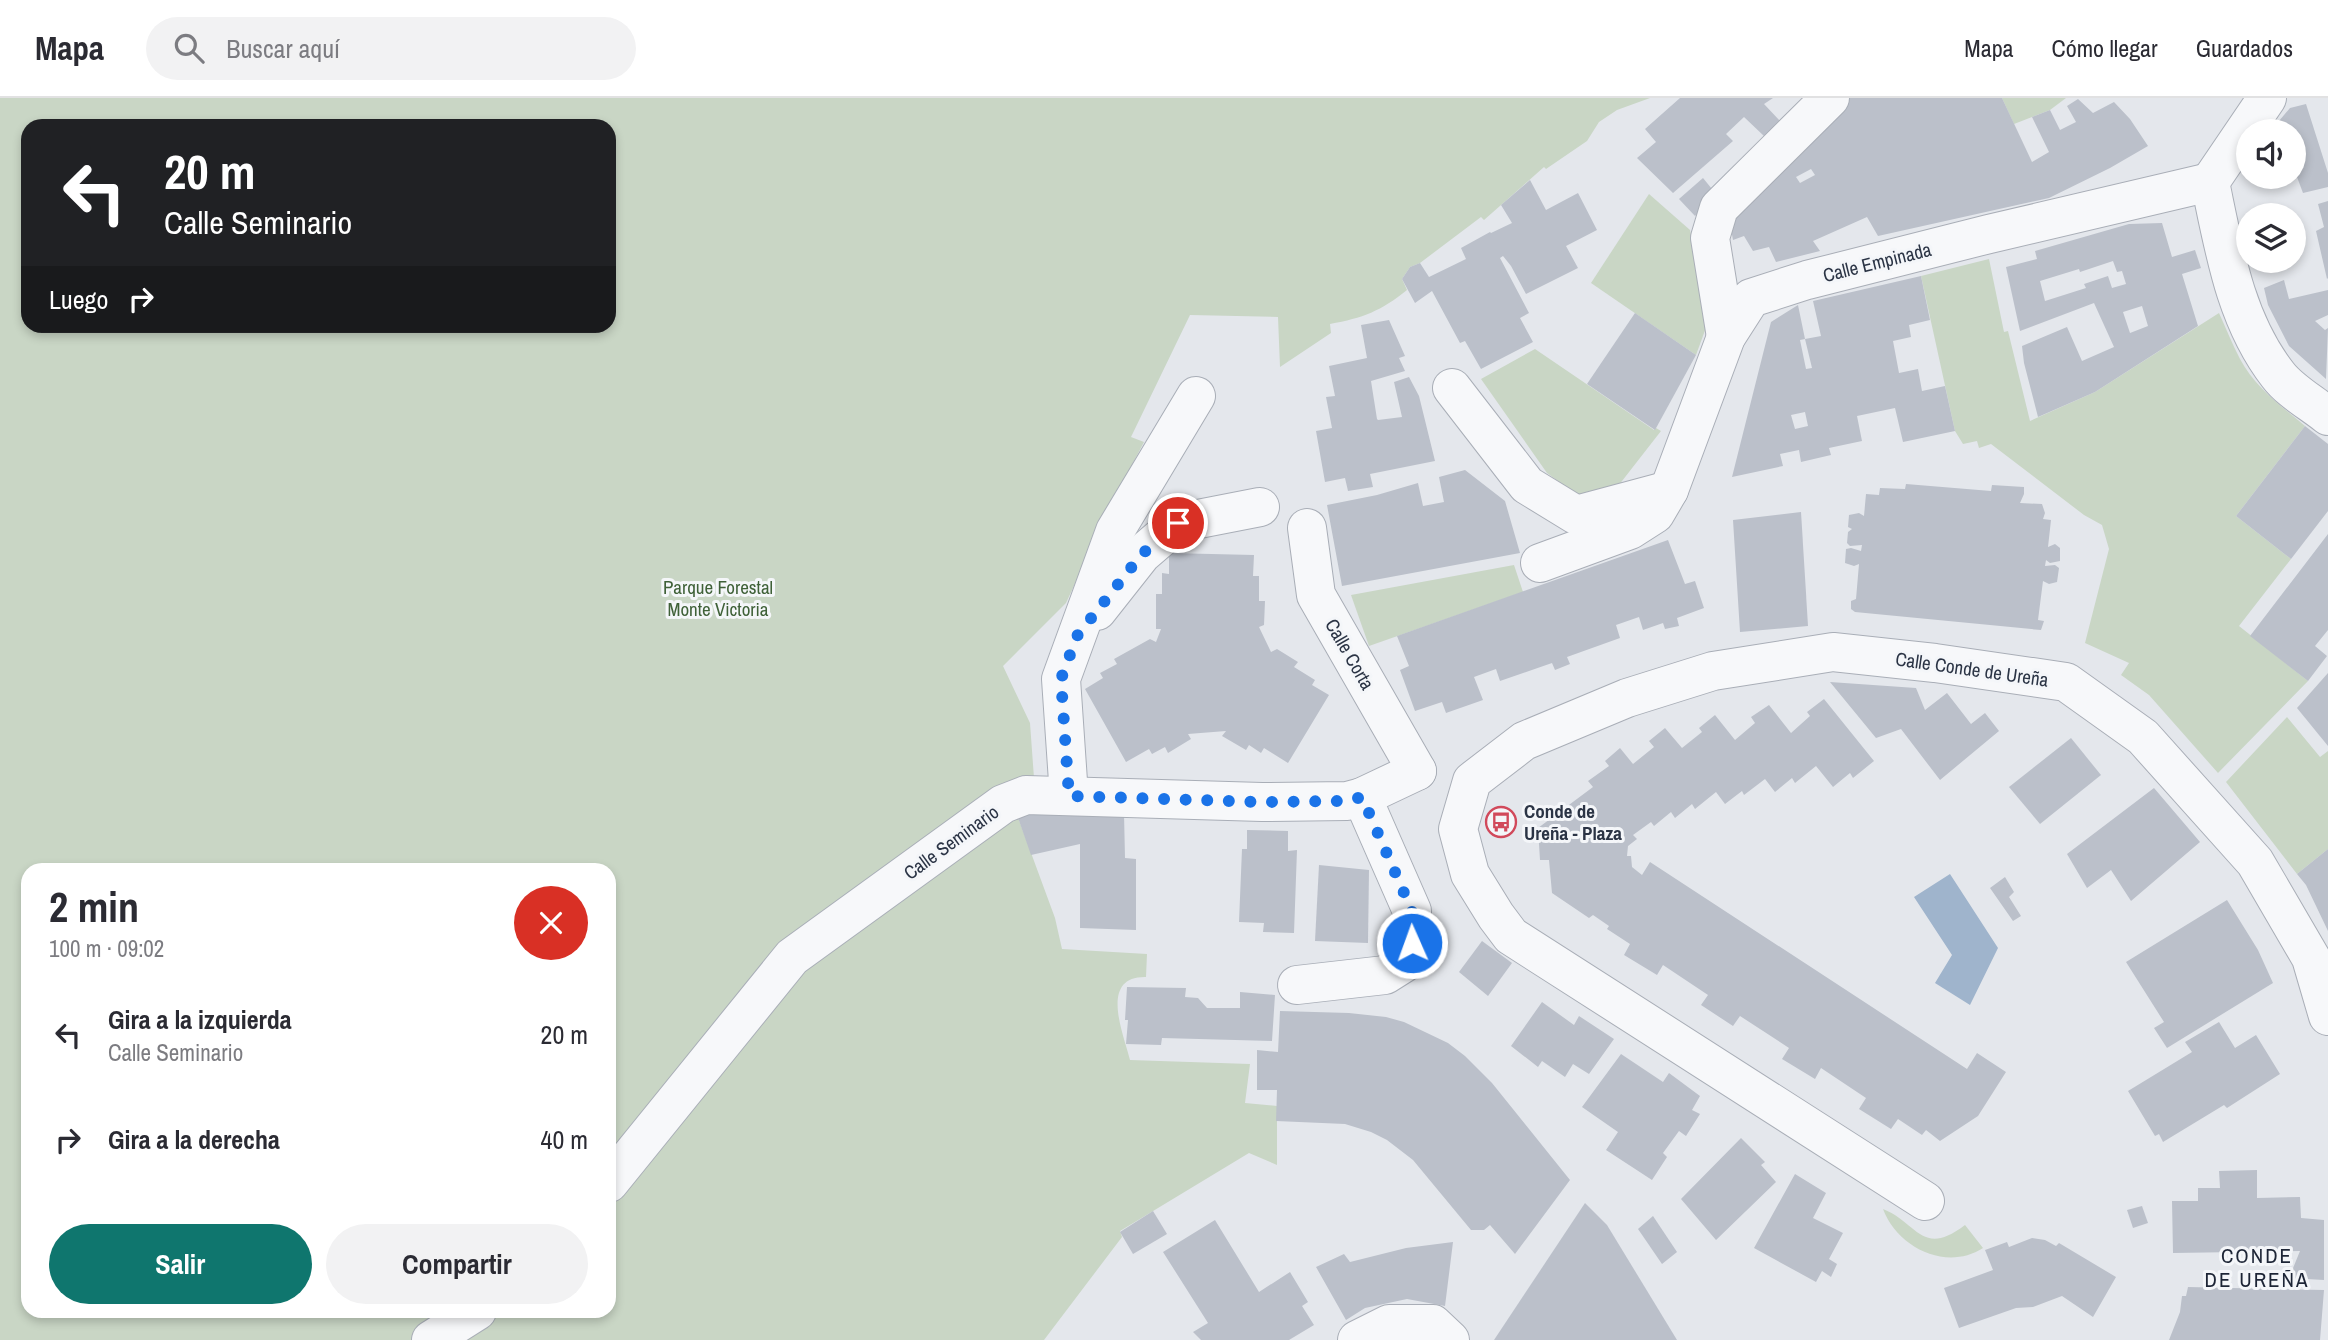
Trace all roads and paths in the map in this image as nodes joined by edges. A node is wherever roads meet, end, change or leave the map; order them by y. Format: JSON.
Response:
{"nodes":[{"id":1,"x":1830,"y":98,"type":"edge"},
{"id":2,"x":2267,"y":98,"type":"edge"},
{"id":3,"x":2210,"y":182,"type":"junction"},
{"id":4,"x":1726,"y":337,"type":"junction"},
{"id":5,"x":1452,"y":387,"type":"dead end"},
{"id":6,"x":1196,"y":396,"type":"dead end"},
{"id":7,"x":2328,"y":416,"type":"edge"},
{"id":8,"x":1669,"y":490,"type":"junction"},
{"id":9,"x":1260,"y":507,"type":"dead end"},
{"id":10,"x":1307,"y":528,"type":"dead end"},
{"id":11,"x":1540,"y":563,"type":"dead end"},
{"id":12,"x":1077,"y":636,"type":"junction"},
{"id":13,"x":1417,"y":771,"type":"junction"},
{"id":14,"x":1472,"y":781,"type":"junction"},
{"id":15,"x":1069,"y":796,"type":"junction"},
{"id":16,"x":1362,"y":797,"type":"junction"},
{"id":17,"x":1297,"y":985,"type":"dead end"},
{"id":18,"x":2328,"y":1016,"type":"edge"},
{"id":19,"x":616,"y":1174,"type":"edge"},
{"id":20,"x":1925,"y":1201,"type":"dead end"},
{"id":21,"x":466,"y":1318,"type":"edge"},
{"id":22,"x":431,"y":1340,"type":"edge"},
{"id":23,"x":1357,"y":1340,"type":"edge"},
{"id":24,"x":1450,"y":1340,"type":"edge"}],
"edges":[{"from":1,"to":4,"type":"street"},
{"from":2,"to":3,"type":"street"},
{"from":3,"to":4,"type":"street","name":"Calle Empinada"},
{"from":3,"to":7,"type":"street"},
{"from":4,"to":8,"type":"street","name":"Calle Empinada"},
{"from":5,"to":8,"type":"street"},
{"from":6,"to":12,"type":"street"},
{"from":8,"to":11,"type":"street","name":"Calle Empinada"},
{"from":9,"to":12,"type":"street"},
{"from":10,"to":13,"type":"street","name":"Calle Corta"},
{"from":12,"to":15,"type":"street"},
{"from":13,"to":14,"type":"street"},
{"from":13,"to":16,"type":"street","name":"Calle Seminario"},
{"from":14,"to":18,"type":"street","name":"Calle Conde de Ureña"},
{"from":14,"to":20,"type":"street"},
{"from":15,"to":16,"type":"street","name":"Calle Seminario"},
{"from":15,"to":19,"type":"street","name":"Calle Seminario"},
{"from":16,"to":17,"type":"street"},
{"from":21,"to":22,"type":"street"},
{"from":23,"to":24,"type":"street"}]}
